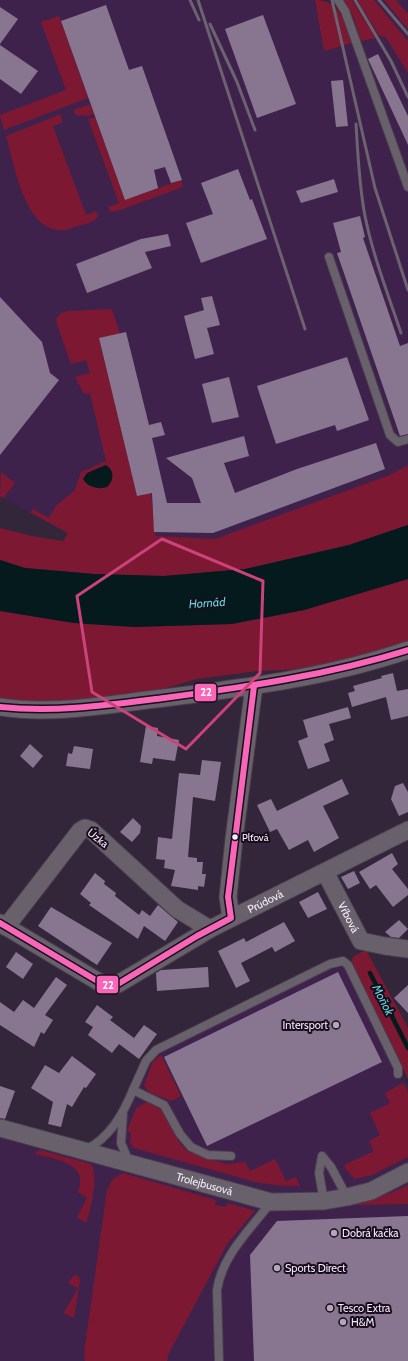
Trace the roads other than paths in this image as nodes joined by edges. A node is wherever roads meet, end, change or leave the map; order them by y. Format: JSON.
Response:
{"nodes":[{"id":1,"x":338,"y":0,"type":"edge"},
{"id":2,"x":408,"y":187,"type":"edge"},
{"id":3,"x":329,"y":257,"type":"dead end"},
{"id":4,"x":408,"y":439,"type":"edge"},
{"id":5,"x":408,"y":650,"type":"edge"},
{"id":6,"x":254,"y":686,"type":"junction"},
{"id":7,"x":0,"y":707,"type":"edge"},
{"id":8,"x":408,"y":830,"type":"edge"},
{"id":9,"x":325,"y":872,"type":"junction"},
{"id":10,"x":231,"y":918,"type":"junction"},
{"id":11,"x":3,"y":925,"type":"edge"},
{"id":12,"x":210,"y":929,"type":"junction"},
{"id":13,"x":408,"y":949,"type":"edge"},
{"id":14,"x":398,"y":1074,"type":"dead end"},
{"id":15,"x":133,"y":1090,"type":"junction"},
{"id":16,"x":123,"y":1113,"type":"junction"},
{"id":17,"x":0,"y":1128,"type":"edge"},
{"id":18,"x":84,"y":1150,"type":"junction"},
{"id":19,"x":231,"y":1156,"type":"dead end"},
{"id":20,"x":129,"y":1163,"type":"junction"},
{"id":21,"x":408,"y":1172,"type":"edge"},
{"id":22,"x":347,"y":1197,"type":"junction"},
{"id":23,"x":324,"y":1201,"type":"junction"},
{"id":24,"x":271,"y":1202,"type":"junction"},
{"id":25,"x":219,"y":1361,"type":"edge"}],
"edges":[{"from":1,"to":2,"type":"lane"},
{"from":3,"to":4,"type":"lane"},
{"from":5,"to":6,"type":"street"},
{"from":6,"to":7,"type":"street"},
{"from":6,"to":10,"type":"street"},
{"from":8,"to":9,"type":"street","name":"Prúdová"},
{"from":9,"to":10,"type":"street","name":"Prúdová"},
{"from":9,"to":13,"type":"street","name":"Vŕbová"},
{"from":10,"to":12,"type":"street","name":"Prúdová"},
{"from":11,"to":12,"type":"street","name":"Prúdová"},
{"from":11,"to":12,"type":"street","name":"Úzka"},
{"from":14,"to":15,"type":"lane"},
{"from":15,"to":16,"type":"lane"},
{"from":15,"to":19,"type":"lane"},
{"from":16,"to":18,"type":"lane"},
{"from":16,"to":20,"type":"lane"},
{"from":17,"to":18,"type":"street","name":"Trolejbusová"},
{"from":18,"to":20,"type":"street","name":"Trolejbusová"},
{"from":20,"to":24,"type":"street","name":"Trolejbusová"},
{"from":21,"to":22,"type":"street","name":"Trolejbusová"},
{"from":22,"to":23,"type":"street","name":"Trolejbusová"},
{"from":22,"to":23,"type":"lane"},
{"from":23,"to":24,"type":"street","name":"Trolejbusová"},
{"from":24,"to":25,"type":"lane"}]}
